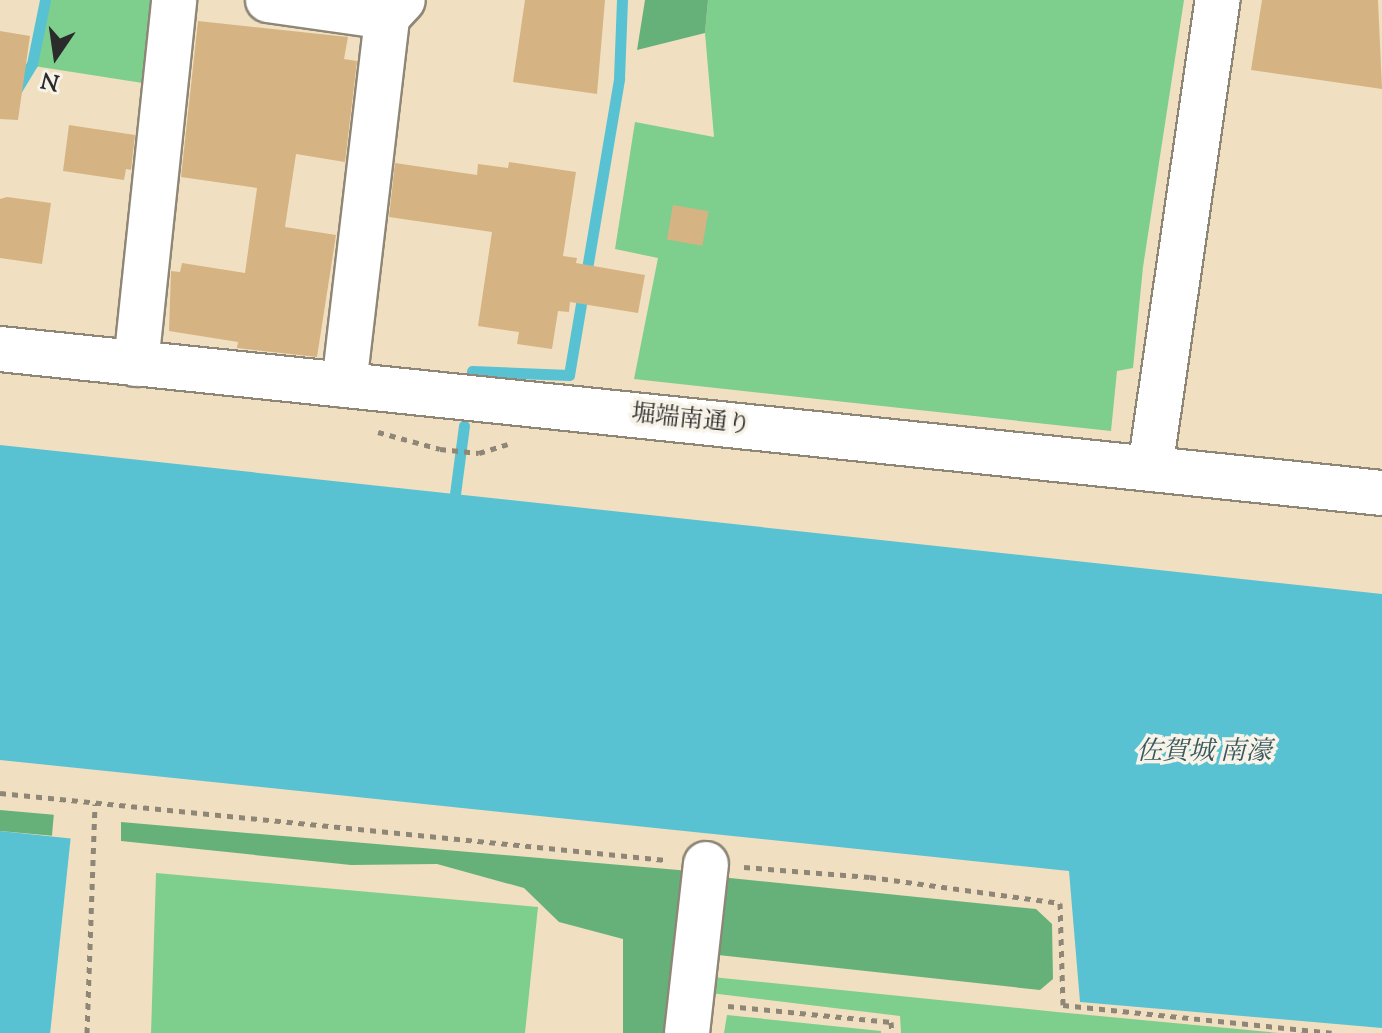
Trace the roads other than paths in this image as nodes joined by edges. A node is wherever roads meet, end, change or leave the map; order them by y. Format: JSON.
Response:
{"nodes":[{"id":1,"x":174,"y":0,"type":"edge"},
{"id":2,"x":268,"y":0,"type":"edge"},
{"id":3,"x":1218,"y":0,"type":"edge"},
{"id":4,"x":395,"y":9,"type":"edge"},
{"id":5,"x":0,"y":349,"type":"edge"},
{"id":6,"x":136,"y":364,"type":"junction"},
{"id":7,"x":344,"y":385,"type":"junction"},
{"id":8,"x":1150,"y":469,"type":"junction"},
{"id":9,"x":1382,"y":493,"type":"edge"},
{"id":10,"x":706,"y":864,"type":"dead end"},
{"id":11,"x":702,"y":1019,"type":"edge"}],
"edges":[{"from":1,"to":6,"type":"street"},
{"from":2,"to":4,"type":"street"},
{"from":3,"to":8,"type":"street"},
{"from":4,"to":7,"type":"street"},
{"from":5,"to":6,"type":"street","name":"堀端南通り"},
{"from":6,"to":7,"type":"street","name":"堀端南通り"},
{"from":7,"to":8,"type":"street","name":"堀端南通り"},
{"from":8,"to":9,"type":"street","name":"堀端南通り"},
{"from":10,"to":11,"type":"street"}]}
